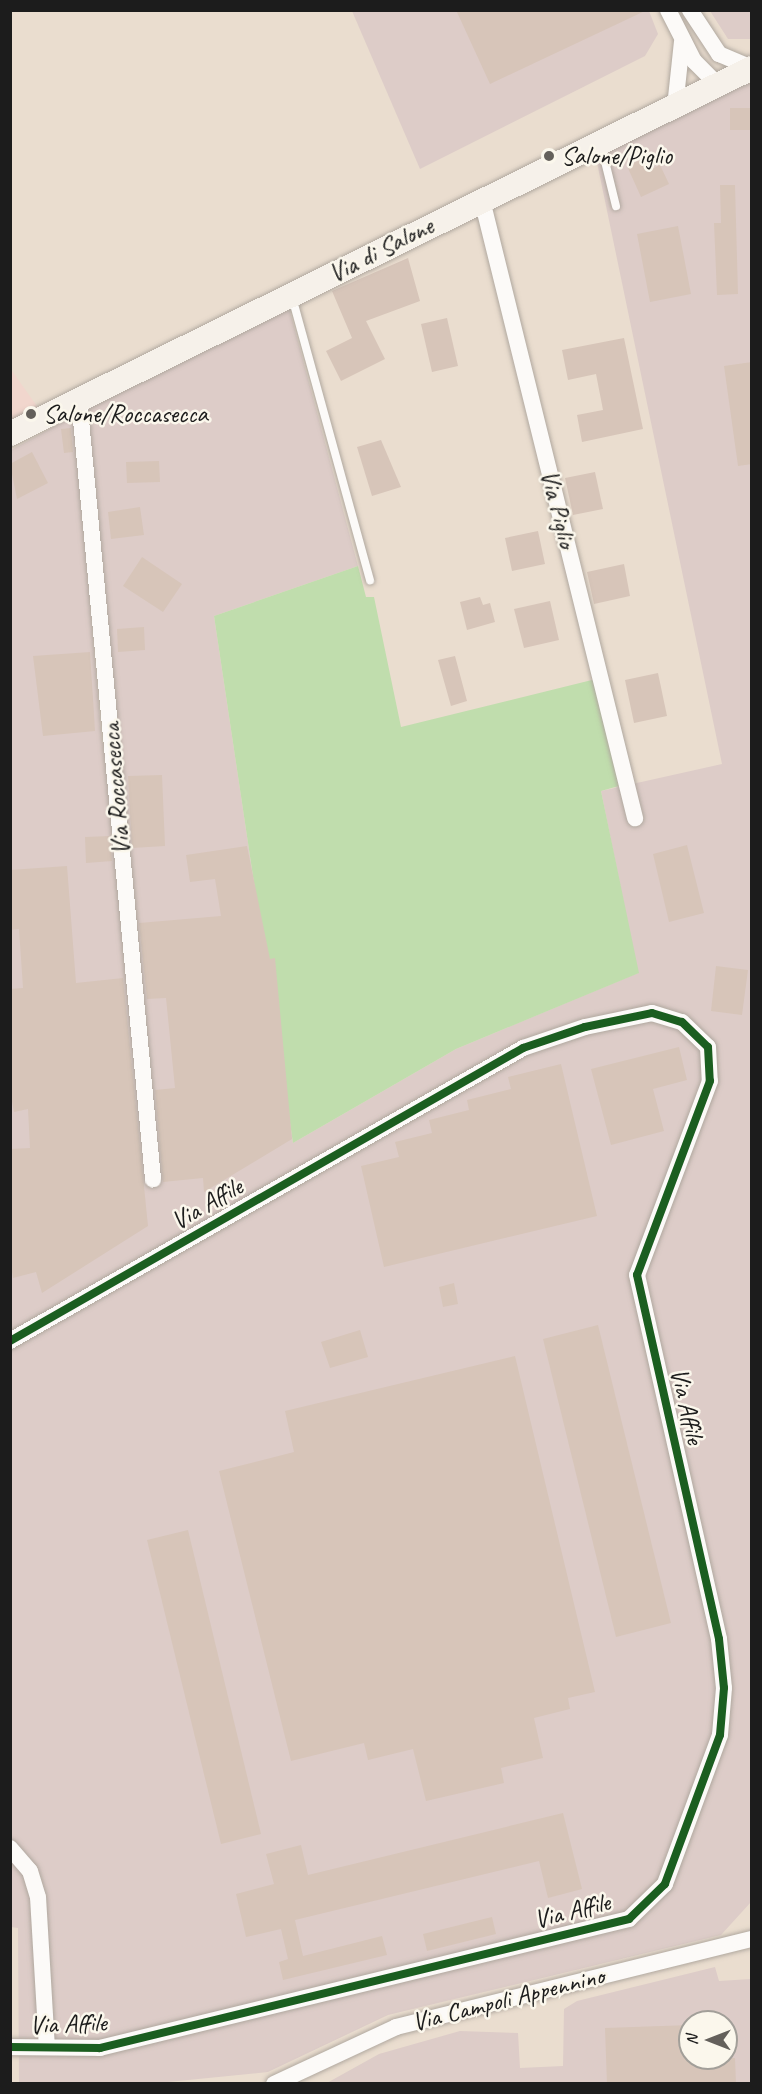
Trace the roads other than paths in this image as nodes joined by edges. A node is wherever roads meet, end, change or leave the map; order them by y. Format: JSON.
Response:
{"nodes":[{"id":1,"x":668,"y":10,"type":"edge"},
{"id":2,"x":690,"y":10,"type":"edge"},
{"id":3,"x":682,"y":41,"type":"junction"},
{"id":4,"x":752,"y":68,"type":"edge"},
{"id":5,"x":718,"y":85,"type":"junction"},
{"id":6,"x":675,"y":107,"type":"junction"},
{"id":7,"x":601,"y":142,"type":"junction"},
{"id":8,"x":482,"y":200,"type":"junction"},
{"id":9,"x":616,"y":206,"type":"dead end"},
{"id":10,"x":292,"y":295,"type":"junction"},
{"id":11,"x":79,"y":399,"type":"junction"},
{"id":12,"x":10,"y":434,"type":"edge"},
{"id":13,"x":370,"y":580,"type":"dead end"},
{"id":14,"x":635,"y":818,"type":"dead end"},
{"id":15,"x":153,"y":1179,"type":"dead end"},
{"id":16,"x":10,"y":1341,"type":"edge"},
{"id":17,"x":10,"y":1848,"type":"edge"},
{"id":18,"x":752,"y":1939,"type":"edge"},
{"id":19,"x":10,"y":2047,"type":"edge"},
{"id":20,"x":47,"y":2047,"type":"junction"},
{"id":21,"x":274,"y":2084,"type":"edge"}],
"edges":[{"from":1,"to":3,"type":"street"},
{"from":2,"to":4,"type":"street"},
{"from":3,"to":5,"type":"street"},
{"from":3,"to":6,"type":"street"},
{"from":4,"to":5,"type":"street","name":"Via di Salone"},
{"from":5,"to":6,"type":"street","name":"Via di Salone"},
{"from":6,"to":7,"type":"street","name":"Via di Salone"},
{"from":7,"to":8,"type":"street","name":"Via di Salone"},
{"from":7,"to":9,"type":"lane"},
{"from":8,"to":10,"type":"street","name":"Via di Salone"},
{"from":8,"to":14,"type":"street","name":"Via Piglio"},
{"from":10,"to":11,"type":"street","name":"Via di Salone"},
{"from":10,"to":13,"type":"lane"},
{"from":11,"to":12,"type":"street","name":"Via di Salone"},
{"from":11,"to":15,"type":"street","name":"Via Roccasecca"},
{"from":16,"to":20,"type":"street","name":"Via Affile"},
{"from":17,"to":20,"type":"street","name":"Via Affile"},
{"from":18,"to":21,"type":"street","name":"Via Campoli Appennino"},
{"from":19,"to":20,"type":"street","name":"Via Affile"}]}
